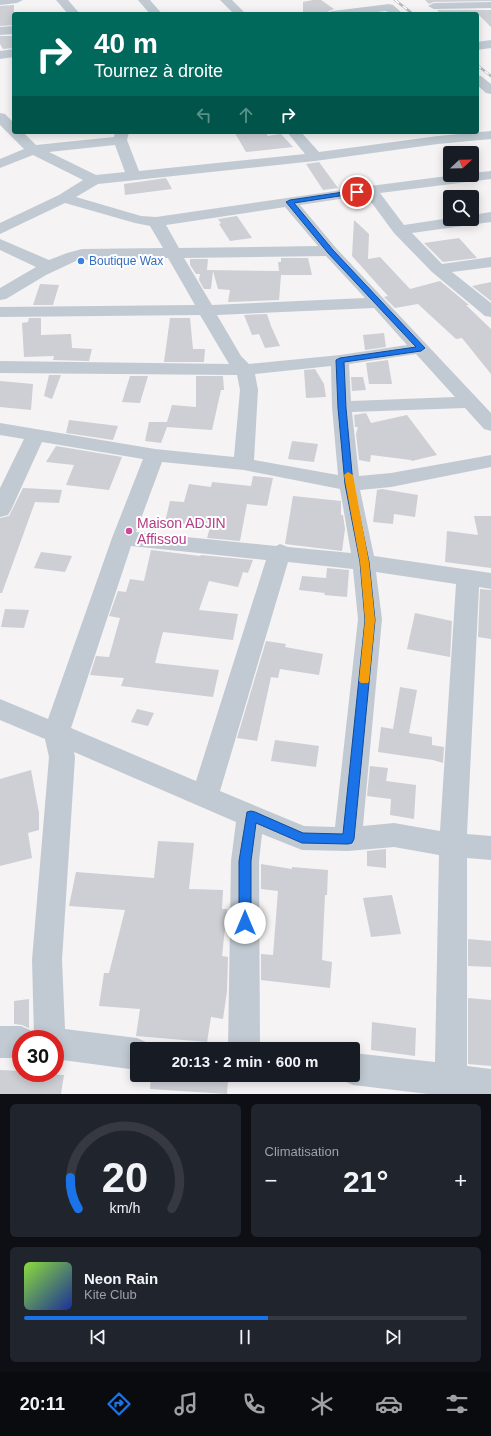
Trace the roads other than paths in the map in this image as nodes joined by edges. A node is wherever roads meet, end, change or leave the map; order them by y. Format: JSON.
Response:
{"nodes":[{"id":1,"x":17,"y":0,"type":"edge"},
{"id":2,"x":62,"y":0,"type":"edge"},
{"id":3,"x":144,"y":0,"type":"edge"},
{"id":4,"x":226,"y":0,"type":"edge"},
{"id":5,"x":0,"y":2,"type":"edge"},
{"id":6,"x":491,"y":5,"type":"edge"},
{"id":7,"x":434,"y":6,"type":"dead end"},
{"id":8,"x":72,"y":12,"type":"edge"},
{"id":9,"x":154,"y":12,"type":"edge"},
{"id":10,"x":238,"y":12,"type":"edge"},
{"id":11,"x":349,"y":12,"type":"edge"},
{"id":12,"x":395,"y":12,"type":"edge"},
{"id":13,"x":12,"y":30,"type":"edge"},
{"id":14,"x":0,"y":31,"type":"edge"},
{"id":15,"x":491,"y":44,"type":"edge"},
{"id":16,"x":479,"y":46,"type":"edge"},
{"id":17,"x":12,"y":53,"type":"edge"},
{"id":18,"x":0,"y":54,"type":"edge"},
{"id":19,"x":479,"y":81,"type":"edge"},
{"id":20,"x":491,"y":90,"type":"edge"},
{"id":21,"x":491,"y":96,"type":"edge"},
{"id":22,"x":479,"y":98,"type":"edge"},
{"id":23,"x":12,"y":111,"type":"edge"},
{"id":24,"x":0,"y":112,"type":"edge"},
{"id":25,"x":0,"y":117,"type":"edge"},
{"id":26,"x":12,"y":128,"type":"edge"},
{"id":27,"x":18,"y":134,"type":"edge"},
{"id":28,"x":296,"y":134,"type":"edge"},
{"id":29,"x":491,"y":135,"type":"edge"},
{"id":30,"x":121,"y":136,"type":"edge"},
{"id":31,"x":33,"y":150,"type":"junction"},
{"id":32,"x":315,"y":157,"type":"junction"},
{"id":33,"x":0,"y":164,"type":"edge"},
{"id":34,"x":491,"y":175,"type":"edge"},
{"id":35,"x":134,"y":176,"type":"junction"},
{"id":36,"x":94,"y":180,"type":"junction"},
{"id":37,"x":370,"y":190,"type":"junction"},
{"id":38,"x":64,"y":198,"type":"junction"},
{"id":39,"x":290,"y":202,"type":"junction"},
{"id":40,"x":491,"y":217,"type":"edge"},
{"id":41,"x":156,"y":222,"type":"junction"},
{"id":42,"x":0,"y":229,"type":"edge"},
{"id":43,"x":400,"y":230,"type":"junction"},
{"id":44,"x":0,"y":244,"type":"edge"},
{"id":45,"x":330,"y":251,"type":"junction"},
{"id":46,"x":172,"y":253,"type":"junction"},
{"id":47,"x":491,"y":262,"type":"edge"},
{"id":48,"x":50,"y":267,"type":"junction"},
{"id":49,"x":438,"y":269,"type":"junction"},
{"id":50,"x":0,"y":295,"type":"edge"},
{"id":51,"x":378,"y":303,"type":"junction"},
{"id":52,"x":206,"y":310,"type":"junction"},
{"id":53,"x":0,"y":312,"type":"edge"},
{"id":54,"x":491,"y":312,"type":"edge"},
{"id":55,"x":421,"y":348,"type":"junction"},
{"id":56,"x":340,"y":360,"type":"junction"},
{"id":57,"x":0,"y":367,"type":"edge"},
{"id":58,"x":245,"y":370,"type":"junction"},
{"id":59,"x":470,"y":402,"type":"junction"},
{"id":60,"x":342,"y":408,"type":"junction"},
{"id":61,"x":491,"y":425,"type":"edge"},
{"id":62,"x":0,"y":429,"type":"edge"},
{"id":63,"x":36,"y":434,"type":"junction"},
{"id":64,"x":155,"y":455,"type":"junction"},
{"id":65,"x":491,"y":461,"type":"edge"},
{"id":66,"x":244,"y":464,"type":"junction"},
{"id":67,"x":349,"y":484,"type":"junction"},
{"id":68,"x":0,"y":510,"type":"edge"},
{"id":69,"x":123,"y":538,"type":"junction"},
{"id":70,"x":280,"y":552,"type":"junction"},
{"id":71,"x":364,"y":562,"type":"junction"},
{"id":72,"x":479,"y":579,"type":"edge"},
{"id":73,"x":0,"y":709,"type":"edge"},
{"id":74,"x":56,"y":732,"type":"junction"},
{"id":75,"x":205,"y":796,"type":"junction"},
{"id":76,"x":251,"y":815,"type":"junction"},
{"id":77,"x":348,"y":839,"type":"junction"},
{"id":78,"x":454,"y":845,"type":"junction"},
{"id":79,"x":491,"y":848,"type":"edge"},
{"id":80,"x":50,"y":1030,"type":"edge"},
{"id":81,"x":0,"y":1042,"type":"edge"},
{"id":82,"x":12,"y":1042,"type":"edge"},
{"id":83,"x":244,"y":1042,"type":"edge"},
{"id":84,"x":64,"y":1044,"type":"edge"},
{"id":85,"x":130,"y":1053,"type":"edge"},
{"id":86,"x":360,"y":1070,"type":"edge"},
{"id":87,"x":451,"y":1081,"type":"junction"},
{"id":88,"x":491,"y":1085,"type":"edge"}],
"edges":[{"from":1,"to":5,"type":"street"},
{"from":2,"to":8,"type":"street"},
{"from":3,"to":9,"type":"street"},
{"from":4,"to":10,"type":"street"},
{"from":6,"to":7,"type":"street"},
{"from":11,"to":12,"type":"street"},
{"from":13,"to":14,"type":"street"},
{"from":15,"to":16,"type":"street"},
{"from":17,"to":18,"type":"street"},
{"from":19,"to":20,"type":"street"},
{"from":21,"to":22,"type":"street"},
{"from":23,"to":24,"type":"street"},
{"from":25,"to":26,"type":"street"},
{"from":27,"to":31,"type":"street"},
{"from":28,"to":32,"type":"street"},
{"from":29,"to":32,"type":"street"},
{"from":30,"to":31,"type":"street"},
{"from":30,"to":35,"type":"street"},
{"from":31,"to":33,"type":"street"},
{"from":31,"to":36,"type":"street"},
{"from":32,"to":35,"type":"street"},
{"from":34,"to":37,"type":"street"},
{"from":35,"to":36,"type":"street"},
{"from":36,"to":38,"type":"street"},
{"from":37,"to":39,"type":"street"},
{"from":37,"to":43,"type":"street"},
{"from":38,"to":41,"type":"street"},
{"from":38,"to":42,"type":"street"},
{"from":39,"to":41,"type":"street"},
{"from":39,"to":45,"type":"street"},
{"from":40,"to":43,"type":"street"},
{"from":41,"to":46,"type":"street"},
{"from":43,"to":49,"type":"street"},
{"from":44,"to":48,"type":"street"},
{"from":45,"to":46,"type":"street"},
{"from":45,"to":51,"type":"street"},
{"from":46,"to":48,"type":"street"},
{"from":46,"to":52,"type":"street"},
{"from":47,"to":49,"type":"street"},
{"from":48,"to":50,"type":"street"},
{"from":49,"to":54,"type":"street"},
{"from":51,"to":52,"type":"street"},
{"from":51,"to":55,"type":"street"},
{"from":52,"to":53,"type":"street"},
{"from":52,"to":58,"type":"street"},
{"from":55,"to":56,"type":"street"},
{"from":55,"to":59,"type":"street"},
{"from":56,"to":58,"type":"street"},
{"from":56,"to":60,"type":"street"},
{"from":57,"to":58,"type":"street"},
{"from":58,"to":66,"type":"street"},
{"from":59,"to":60,"type":"street"},
{"from":59,"to":61,"type":"street"},
{"from":60,"to":67,"type":"street"},
{"from":62,"to":63,"type":"street"},
{"from":63,"to":64,"type":"street"},
{"from":63,"to":68,"type":"street"},
{"from":64,"to":66,"type":"street"},
{"from":64,"to":69,"type":"street"},
{"from":65,"to":67,"type":"street"},
{"from":66,"to":67,"type":"street"},
{"from":67,"to":71,"type":"street"},
{"from":69,"to":70,"type":"street"},
{"from":69,"to":74,"type":"street"},
{"from":70,"to":71,"type":"street"},
{"from":70,"to":75,"type":"street"},
{"from":71,"to":72,"type":"street"},
{"from":71,"to":77,"type":"street"},
{"from":72,"to":78,"type":"street"},
{"from":73,"to":74,"type":"street"},
{"from":74,"to":75,"type":"street"},
{"from":74,"to":80,"type":"street"},
{"from":75,"to":76,"type":"street"},
{"from":76,"to":77,"type":"street"},
{"from":76,"to":83,"type":"street"},
{"from":77,"to":78,"type":"street"},
{"from":78,"to":79,"type":"street"},
{"from":78,"to":87,"type":"street"},
{"from":81,"to":82,"type":"street"},
{"from":84,"to":85,"type":"street"},
{"from":86,"to":87,"type":"street"},
{"from":87,"to":88,"type":"street"}]}
